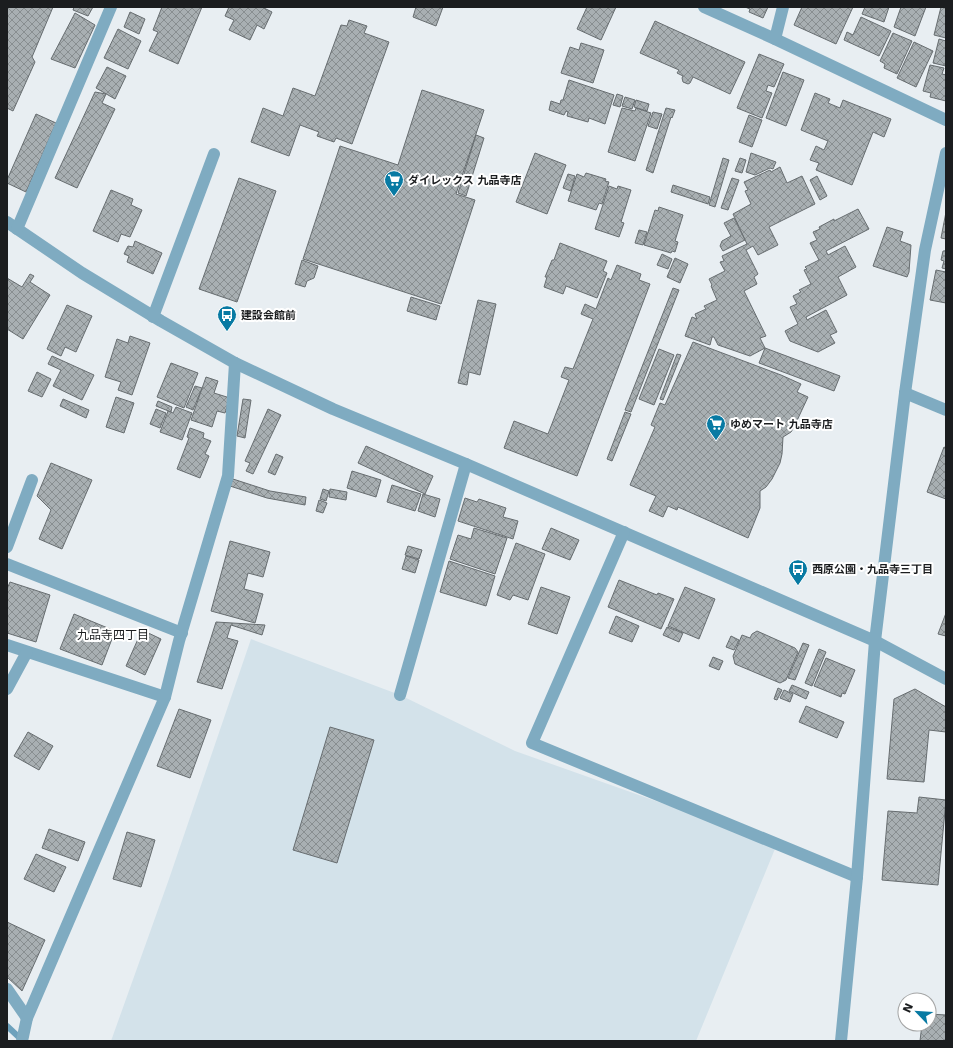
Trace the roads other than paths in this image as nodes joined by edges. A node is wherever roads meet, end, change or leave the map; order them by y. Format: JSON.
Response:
{"nodes":[{"id":1,"x":111,"y":7,"type":"edge"},
{"id":2,"x":704,"y":7,"type":"edge"},
{"id":3,"x":783,"y":7,"type":"edge"},
{"id":4,"x":775,"y":39,"type":"junction"},
{"id":5,"x":946,"y":120,"type":"edge"},
{"id":6,"x":946,"y":153,"type":"edge"},
{"id":7,"x":214,"y":154,"type":"dead end"},
{"id":8,"x":12,"y":225,"type":"edge"},
{"id":9,"x":153,"y":317,"type":"junction"},
{"id":10,"x":235,"y":363,"type":"junction"},
{"id":11,"x":905,"y":393,"type":"junction"},
{"id":12,"x":946,"y":410,"type":"edge"},
{"id":13,"x":466,"y":464,"type":"junction"},
{"id":14,"x":32,"y":480,"type":"dead end"},
{"id":15,"x":624,"y":532,"type":"junction"},
{"id":16,"x":7,"y":547,"type":"edge"},
{"id":17,"x":7,"y":564,"type":"edge"},
{"id":18,"x":182,"y":633,"type":"junction"},
{"id":19,"x":875,"y":641,"type":"junction"},
{"id":20,"x":7,"y":645,"type":"edge"},
{"id":21,"x":27,"y":652,"type":"junction"},
{"id":22,"x":946,"y":679,"type":"edge"},
{"id":23,"x":7,"y":689,"type":"edge"},
{"id":24,"x":400,"y":695,"type":"dead end"},
{"id":25,"x":165,"y":697,"type":"junction"},
{"id":26,"x":857,"y":877,"type":"junction"},
{"id":27,"x":7,"y":989,"type":"edge"},
{"id":28,"x":27,"y":1018,"type":"junction"},
{"id":29,"x":22,"y":1041,"type":"edge"},
{"id":30,"x":841,"y":1041,"type":"edge"}],
"edges":[{"from":1,"to":8,"type":"street"},
{"from":2,"to":4,"type":"street"},
{"from":3,"to":4,"type":"street"},
{"from":4,"to":5,"type":"street"},
{"from":6,"to":11,"type":"street"},
{"from":7,"to":9,"type":"street"},
{"from":8,"to":9,"type":"street"},
{"from":9,"to":10,"type":"street"},
{"from":10,"to":13,"type":"street"},
{"from":10,"to":18,"type":"street"},
{"from":11,"to":12,"type":"street"},
{"from":11,"to":19,"type":"street"},
{"from":13,"to":15,"type":"street"},
{"from":13,"to":24,"type":"street"},
{"from":14,"to":16,"type":"street"},
{"from":15,"to":19,"type":"street"},
{"from":15,"to":26,"type":"street"},
{"from":17,"to":18,"type":"street"},
{"from":18,"to":25,"type":"street"},
{"from":19,"to":22,"type":"street"},
{"from":19,"to":26,"type":"street"},
{"from":20,"to":21,"type":"street"},
{"from":21,"to":23,"type":"street"},
{"from":21,"to":25,"type":"street"},
{"from":25,"to":28,"type":"street"},
{"from":26,"to":30,"type":"street"},
{"from":27,"to":28,"type":"street"},
{"from":28,"to":29,"type":"street"}]}
